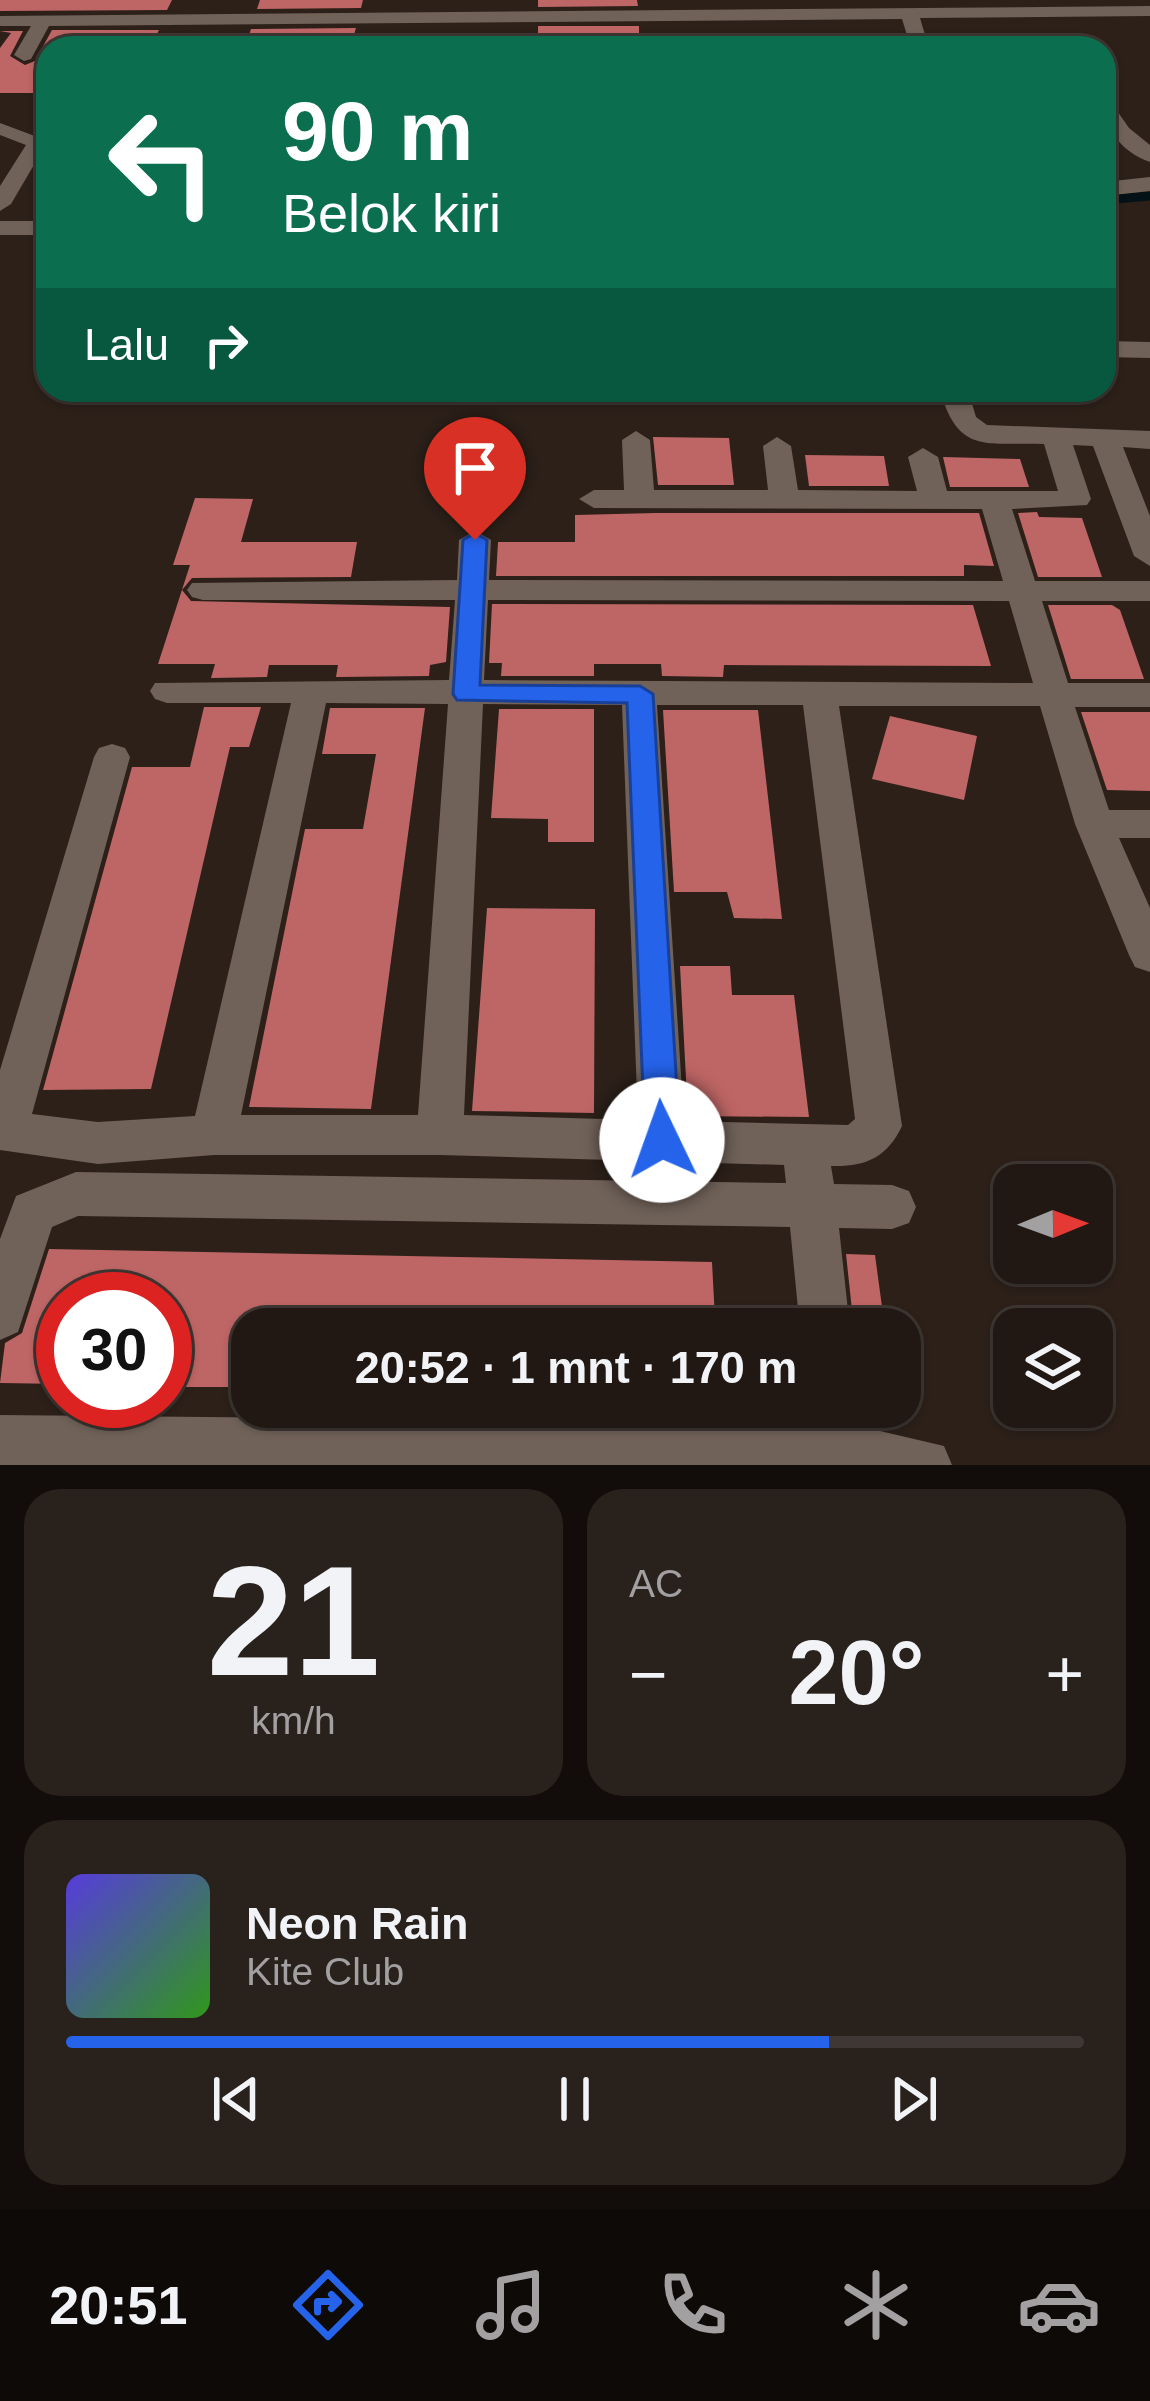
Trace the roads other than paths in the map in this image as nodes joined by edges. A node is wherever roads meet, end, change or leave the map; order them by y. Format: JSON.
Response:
{"nodes":[{"id":1,"x":247,"y":0,"type":"edge"},
{"id":2,"x":1101,"y":6,"type":"edge"},
{"id":3,"x":704,"y":7,"type":"edge"},
{"id":4,"x":733,"y":7,"type":"edge"},
{"id":5,"x":541,"y":8,"type":"edge"},
{"id":6,"x":920,"y":8,"type":"edge"},
{"id":7,"x":1147,"y":15,"type":"edge"},
{"id":8,"x":372,"y":16,"type":"edge"},
{"id":9,"x":237,"y":20,"type":"junction"},
{"id":10,"x":0,"y":21,"type":"edge"},
{"id":11,"x":43,"y":21,"type":"junction"},
{"id":12,"x":24,"y":56,"type":"dead end"},
{"id":13,"x":1116,"y":124,"type":"edge"},
{"id":14,"x":2,"y":129,"type":"edge"},
{"id":15,"x":36,"y":140,"type":"edge"},
{"id":16,"x":36,"y":149,"type":"edge"},
{"id":17,"x":1150,"y":156,"type":"edge"},
{"id":18,"x":36,"y":180,"type":"edge"},
{"id":19,"x":6,"y":181,"type":"edge"},
{"id":20,"x":1150,"y":184,"type":"edge"},
{"id":21,"x":1116,"y":188,"type":"edge"},
{"id":22,"x":0,"y":204,"type":"edge"},
{"id":23,"x":0,"y":228,"type":"edge"},
{"id":24,"x":36,"y":228,"type":"edge"},
{"id":25,"x":1116,"y":349,"type":"edge"},
{"id":26,"x":1150,"y":350,"type":"edge"},
{"id":27,"x":957,"y":402,"type":"edge"},
{"id":28,"x":1057,"y":439,"type":"junction"},
{"id":29,"x":1105,"y":439,"type":"junction"},
{"id":30,"x":637,"y":440,"type":"dead end"},
{"id":31,"x":1150,"y":440,"type":"edge"},
{"id":32,"x":777,"y":446,"type":"dead end"},
{"id":33,"x":923,"y":457,"type":"dead end"},
{"id":34,"x":594,"y":499,"type":"dead end"},
{"id":35,"x":639,"y":499,"type":"junction"},
{"id":36,"x":784,"y":501,"type":"junction"},
{"id":37,"x":935,"y":502,"type":"junction"},
{"id":38,"x":995,"y":503,"type":"junction"},
{"id":39,"x":475,"y":540,"type":"dead end"},
{"id":40,"x":1150,"y":556,"type":"edge"},
{"id":41,"x":203,"y":590,"type":"dead end"},
{"id":42,"x":472,"y":590,"type":"junction"},
{"id":43,"x":1022,"y":591,"type":"junction"},
{"id":44,"x":1150,"y":591,"type":"edge"},
{"id":45,"x":167,"y":691,"type":"dead end"},
{"id":46,"x":311,"y":692,"type":"junction"},
{"id":47,"x":466,"y":694,"type":"junction"},
{"id":48,"x":640,"y":694,"type":"junction"},
{"id":49,"x":1150,"y":695,"type":"edge"},
{"id":50,"x":820,"y":697,"type":"junction"},
{"id":51,"x":1055,"y":698,"type":"junction"},
{"id":52,"x":112,"y":757,"type":"dead end"},
{"id":53,"x":1094,"y":824,"type":"junction"},
{"id":54,"x":1150,"y":824,"type":"edge"},
{"id":55,"x":1150,"y":955,"type":"edge"},
{"id":56,"x":2,"y":1130,"type":"edge"},
{"id":57,"x":214,"y":1135,"type":"junction"},
{"id":58,"x":440,"y":1135,"type":"junction"},
{"id":59,"x":662,"y":1140,"type":"junction"},
{"id":60,"x":98,"y":1143,"type":"junction"},
{"id":61,"x":806,"y":1147,"type":"junction"},
{"id":62,"x":76,"y":1194,"type":"junction"},
{"id":63,"x":892,"y":1207,"type":"dead end"},
{"id":64,"x":812,"y":1209,"type":"junction"},
{"id":65,"x":823,"y":1308,"type":"edge"},
{"id":66,"x":0,"y":1315,"type":"edge"},
{"id":67,"x":837,"y":1441,"type":"edge"},
{"id":68,"x":0,"y":1442,"type":"edge"},
{"id":69,"x":925,"y":1465,"type":"edge"}],
"edges":[{"from":1,"to":9,"type":"street"},
{"from":2,"to":6,"type":"street"},
{"from":2,"to":7,"type":"street"},
{"from":3,"to":4,"type":"street"},
{"from":3,"to":5,"type":"street"},
{"from":4,"to":6,"type":"street"},
{"from":5,"to":8,"type":"street"},
{"from":8,"to":9,"type":"street"},
{"from":9,"to":11,"type":"street"},
{"from":10,"to":11,"type":"street"},
{"from":11,"to":12,"type":"street"},
{"from":13,"to":17,"type":"street"},
{"from":14,"to":15,"type":"street"},
{"from":16,"to":19,"type":"street"},
{"from":18,"to":19,"type":"street"},
{"from":19,"to":22,"type":"street"},
{"from":20,"to":21,"type":"street"},
{"from":23,"to":24,"type":"street"},
{"from":25,"to":26,"type":"street"},
{"from":27,"to":28,"type":"street"},
{"from":28,"to":29,"type":"street"},
{"from":28,"to":38,"type":"street"},
{"from":29,"to":31,"type":"street"},
{"from":29,"to":40,"type":"street"},
{"from":30,"to":35,"type":"street"},
{"from":32,"to":36,"type":"street"},
{"from":33,"to":37,"type":"street"},
{"from":34,"to":35,"type":"street"},
{"from":35,"to":36,"type":"street"},
{"from":36,"to":37,"type":"street"},
{"from":37,"to":38,"type":"street"},
{"from":38,"to":43,"type":"street"},
{"from":39,"to":42,"type":"street"},
{"from":41,"to":42,"type":"street"},
{"from":42,"to":43,"type":"street"},
{"from":42,"to":47,"type":"street"},
{"from":43,"to":44,"type":"street"},
{"from":43,"to":51,"type":"street"},
{"from":45,"to":46,"type":"street"},
{"from":46,"to":47,"type":"street"},
{"from":46,"to":57,"type":"street"},
{"from":47,"to":48,"type":"street"},
{"from":47,"to":58,"type":"street"},
{"from":48,"to":50,"type":"street"},
{"from":48,"to":59,"type":"street"},
{"from":49,"to":51,"type":"street"},
{"from":50,"to":51,"type":"street"},
{"from":50,"to":61,"type":"street"},
{"from":51,"to":53,"type":"street"},
{"from":52,"to":56,"type":"street"},
{"from":53,"to":54,"type":"street"},
{"from":53,"to":55,"type":"street"},
{"from":56,"to":60,"type":"street"},
{"from":57,"to":58,"type":"street"},
{"from":57,"to":60,"type":"street"},
{"from":58,"to":59,"type":"street"},
{"from":59,"to":61,"type":"street"},
{"from":60,"to":62,"type":"street"},
{"from":61,"to":64,"type":"street"},
{"from":62,"to":64,"type":"street"},
{"from":62,"to":66,"type":"street"},
{"from":63,"to":64,"type":"street"},
{"from":64,"to":65,"type":"street"},
{"from":67,"to":68,"type":"street"},
{"from":67,"to":69,"type":"street"}]}
